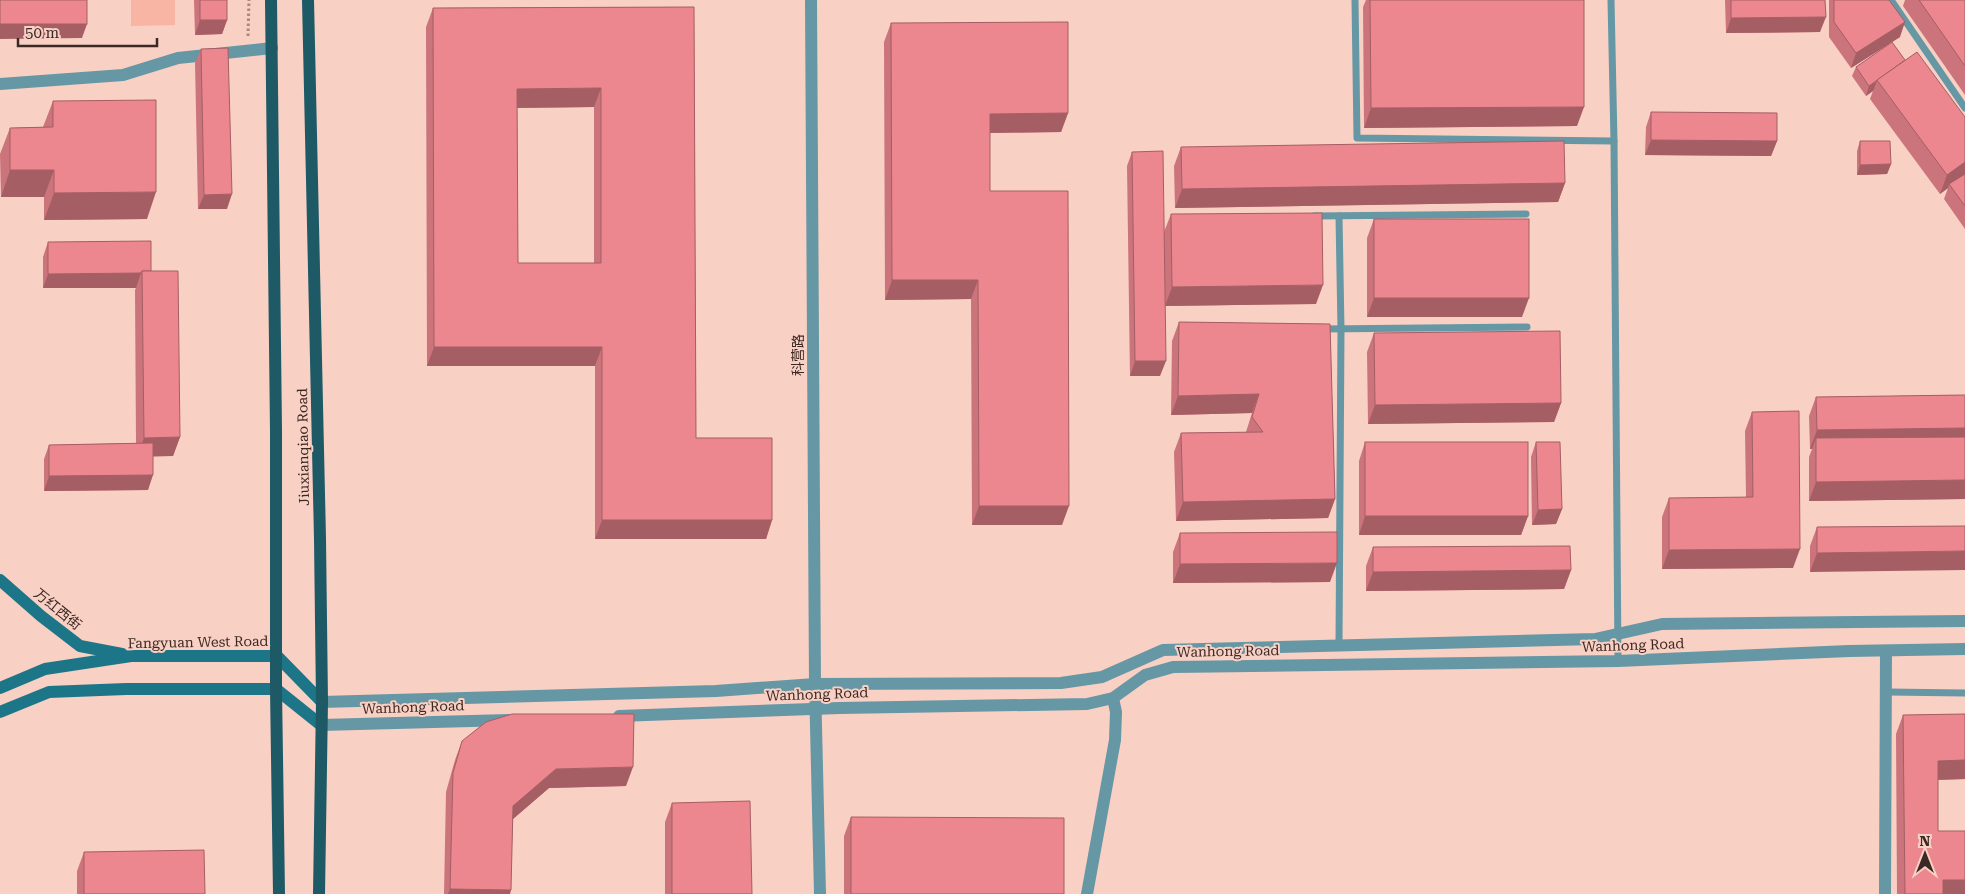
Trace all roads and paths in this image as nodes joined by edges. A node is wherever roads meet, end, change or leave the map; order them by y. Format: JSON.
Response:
{"nodes":[{"id":1,"x":249,"y":0,"type":"edge"},
{"id":2,"x":271,"y":0,"type":"edge"},
{"id":3,"x":308,"y":0,"type":"edge"},
{"id":4,"x":810,"y":0,"type":"edge"},
{"id":5,"x":1355,"y":0,"type":"edge"},
{"id":6,"x":1611,"y":0,"type":"edge"},
{"id":7,"x":1891,"y":0,"type":"edge"},
{"id":8,"x":248,"y":37,"type":"dead end"},
{"id":9,"x":272,"y":48,"type":"junction"},
{"id":10,"x":0,"y":84,"type":"edge"},
{"id":11,"x":1965,"y":108,"type":"edge"},
{"id":12,"x":1614,"y":140,"type":"junction"},
{"id":13,"x":1526,"y":214,"type":"dead end"},
{"id":14,"x":1310,"y":216,"type":"edge"},
{"id":15,"x":1339,"y":216,"type":"junction"},
{"id":16,"x":1527,"y":327,"type":"dead end"},
{"id":17,"x":1312,"y":329,"type":"edge"},
{"id":18,"x":1341,"y":329,"type":"junction"},
{"id":19,"x":0,"y":580,"type":"edge"},
{"id":20,"x":1965,"y":621,"type":"edge"},
{"id":21,"x":1618,"y":634,"type":"junction"},
{"id":22,"x":1339,"y":645,"type":"junction"},
{"id":23,"x":1965,"y":649,"type":"edge"},
{"id":24,"x":1886,"y":651,"type":"junction"},
{"id":25,"x":131,"y":656,"type":"junction"},
{"id":26,"x":277,"y":656,"type":"junction"},
{"id":27,"x":1618,"y":661,"type":"junction"},
{"id":28,"x":815,"y":684,"type":"junction"},
{"id":29,"x":0,"y":688,"type":"edge"},
{"id":30,"x":276,"y":689,"type":"junction"},
{"id":31,"x":1887,"y":692,"type":"junction"},
{"id":32,"x":1965,"y":693,"type":"edge"},
{"id":33,"x":1113,"y":698,"type":"junction"},
{"id":34,"x":322,"y":702,"type":"junction"},
{"id":35,"x":816,"y":709,"type":"junction"},
{"id":36,"x":0,"y":712,"type":"edge"},
{"id":37,"x":604,"y":717,"type":"edge"},
{"id":38,"x":526,"y":719,"type":"edge"},
{"id":39,"x":321,"y":725,"type":"junction"},
{"id":40,"x":279,"y":894,"type":"edge"},
{"id":41,"x":319,"y":894,"type":"edge"},
{"id":42,"x":820,"y":894,"type":"edge"},
{"id":43,"x":1087,"y":894,"type":"edge"},
{"id":44,"x":1885,"y":894,"type":"edge"}],
"edges":[{"from":1,"to":8,"type":"path"},
{"from":2,"to":9,"type":"main road","name":"Jiuxianqiao Road"},
{"from":3,"to":34,"type":"main road","name":"Jiuxianqiao Road"},
{"from":4,"to":28,"type":"street","name":"科营路"},
{"from":5,"to":12,"type":"lane"},
{"from":6,"to":12,"type":"lane"},
{"from":7,"to":11,"type":"lane"},
{"from":9,"to":10,"type":"street"},
{"from":9,"to":26,"type":"main road","name":"Jiuxianqiao Road"},
{"from":12,"to":21,"type":"lane"},
{"from":13,"to":15,"type":"lane"},
{"from":14,"to":15,"type":"lane"},
{"from":15,"to":18,"type":"lane"},
{"from":16,"to":18,"type":"lane"},
{"from":17,"to":18,"type":"lane"},
{"from":18,"to":22,"type":"lane"},
{"from":19,"to":25,"type":"main road","name":"万红西街"},
{"from":20,"to":21,"type":"street","name":"Wanhong Road"},
{"from":21,"to":22,"type":"street","name":"Wanhong Road"},
{"from":21,"to":27,"type":"lane"},
{"from":22,"to":28,"type":"street","name":"Wanhong Road"},
{"from":23,"to":24,"type":"street","name":"Wanhong Road"},
{"from":24,"to":27,"type":"street","name":"Wanhong Road"},
{"from":24,"to":31,"type":"street"},
{"from":25,"to":26,"type":"main road","name":"Fangyuan West Road"},
{"from":25,"to":29,"type":"main road","name":"Fangyuan West Road"},
{"from":26,"to":30,"type":"main road","name":"Jiuxianqiao Road"},
{"from":26,"to":34,"type":"main road","name":"Fangyuan West Road"},
{"from":27,"to":33,"type":"street","name":"Wanhong Road"},
{"from":28,"to":34,"type":"street","name":"Wanhong Road"},
{"from":28,"to":35,"type":"street","name":"科营路"},
{"from":30,"to":36,"type":"main road"},
{"from":30,"to":39,"type":"main road"},
{"from":30,"to":40,"type":"main road","name":"Jiuxianqiao Road"},
{"from":31,"to":32,"type":"lane"},
{"from":31,"to":44,"type":"street"},
{"from":33,"to":35,"type":"street","name":"Wanhong Road"},
{"from":33,"to":43,"type":"street"},
{"from":34,"to":39,"type":"main road","name":"Jiuxianqiao Road"},
{"from":35,"to":37,"type":"street","name":"Wanhong Road"},
{"from":35,"to":42,"type":"street","name":"科营路"},
{"from":38,"to":39,"type":"street","name":"Wanhong Road"},
{"from":39,"to":41,"type":"main road","name":"Jiuxianqiao Road"}]}
